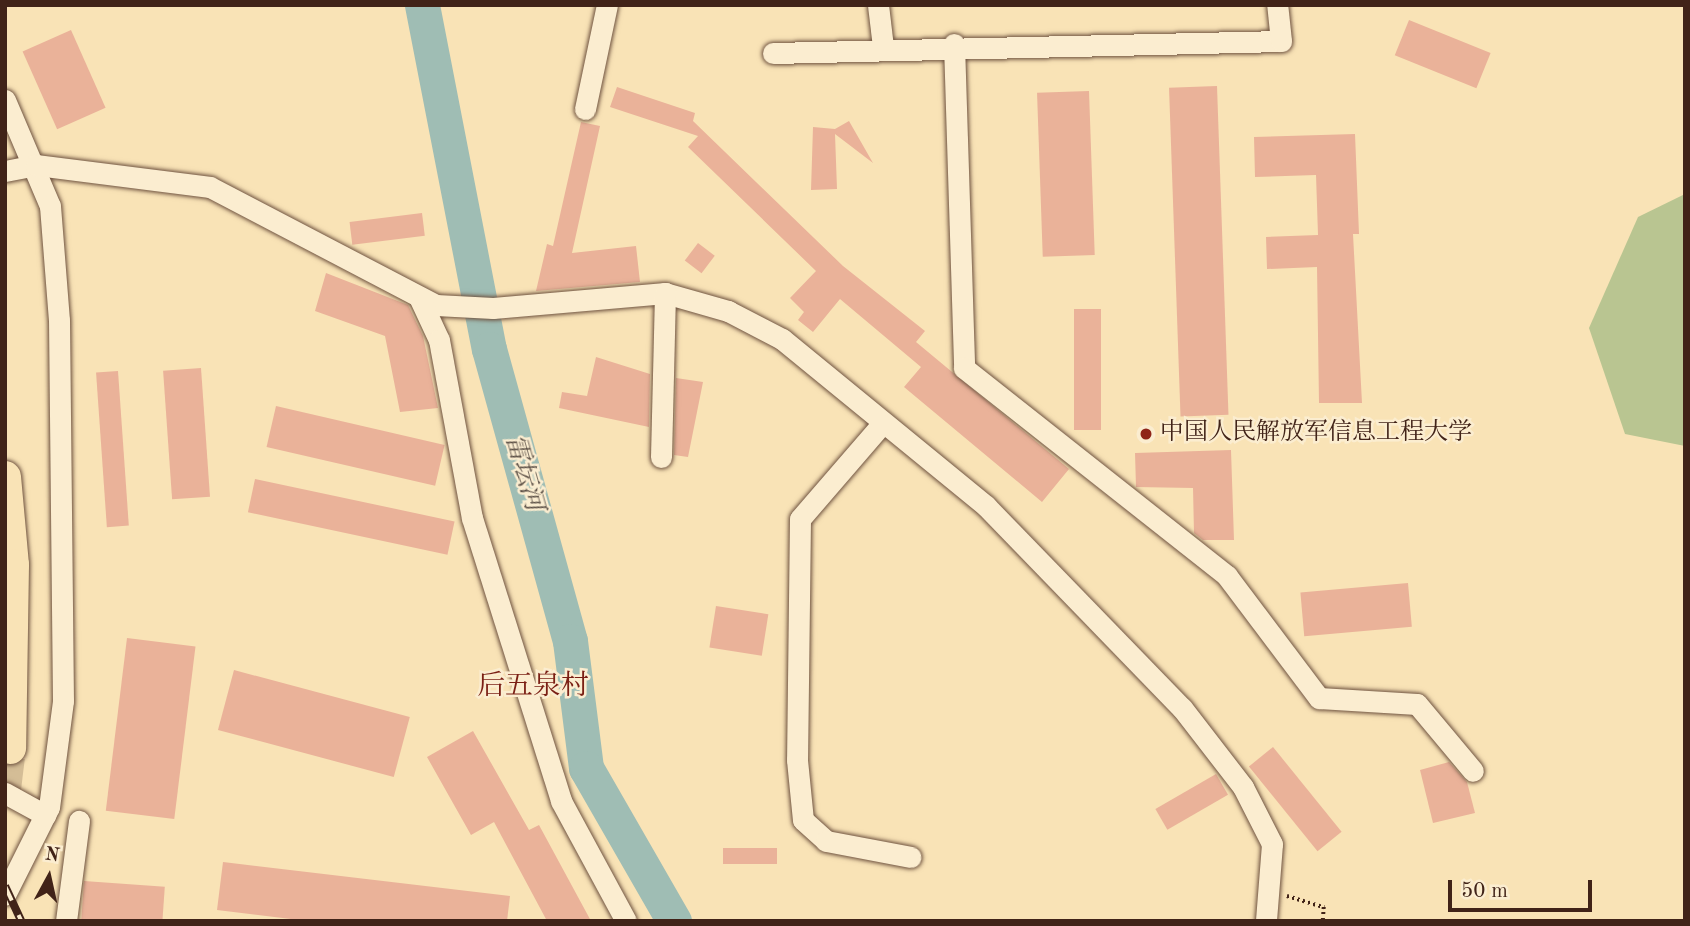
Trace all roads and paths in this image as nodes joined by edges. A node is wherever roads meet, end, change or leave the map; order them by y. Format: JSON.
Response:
{"nodes":[{"id":1,"x":607,"y":5,"type":"edge"},
{"id":2,"x":878,"y":5,"type":"edge"},
{"id":3,"x":1277,"y":5,"type":"edge"},
{"id":4,"x":954,"y":44,"type":"junction"},
{"id":5,"x":883,"y":47,"type":"junction"},
{"id":6,"x":773,"y":52,"type":"dead end"},
{"id":7,"x":5,"y":100,"type":"edge"},
{"id":8,"x":585,"y":109,"type":"dead end"},
{"id":9,"x":36,"y":165,"type":"junction"},
{"id":10,"x":5,"y":171,"type":"edge"},
{"id":11,"x":665,"y":293,"type":"junction"},
{"id":12,"x":428,"y":301,"type":"junction"},
{"id":13,"x":881,"y":425,"type":"junction"},
{"id":14,"x":661,"y":457,"type":"dead end"},
{"id":15,"x":5,"y":477,"type":"edge"},
{"id":16,"x":10,"y":748,"type":"dead end"},
{"id":17,"x":1473,"y":771,"type":"dead end"},
{"id":18,"x":5,"y":793,"type":"edge"},
{"id":19,"x":46,"y":815,"type":"junction"},
{"id":20,"x":79,"y":821,"type":"dead end"},
{"id":21,"x":911,"y":857,"type":"dead end"},
{"id":22,"x":1268,"y":890,"type":"junction"},
{"id":23,"x":5,"y":895,"type":"edge"},
{"id":24,"x":66,"y":921,"type":"edge"},
{"id":25,"x":626,"y":921,"type":"edge"},
{"id":26,"x":1266,"y":921,"type":"edge"},
{"id":27,"x":1323,"y":921,"type":"edge"}],
"edges":[{"from":1,"to":8,"type":"street"},
{"from":2,"to":5,"type":"street"},
{"from":3,"to":4,"type":"street"},
{"from":4,"to":5,"type":"street"},
{"from":4,"to":17,"type":"street"},
{"from":5,"to":6,"type":"street"},
{"from":7,"to":9,"type":"street"},
{"from":9,"to":10,"type":"street"},
{"from":9,"to":12,"type":"street"},
{"from":9,"to":19,"type":"street"},
{"from":11,"to":12,"type":"street"},
{"from":11,"to":13,"type":"street"},
{"from":11,"to":14,"type":"street"},
{"from":12,"to":25,"type":"street"},
{"from":13,"to":21,"type":"street"},
{"from":13,"to":22,"type":"street"},
{"from":15,"to":16,"type":"highway"},
{"from":18,"to":19,"type":"street"},
{"from":19,"to":23,"type":"street"},
{"from":20,"to":24,"type":"street"},
{"from":22,"to":26,"type":"street"},
{"from":22,"to":27,"type":"path"}]}
